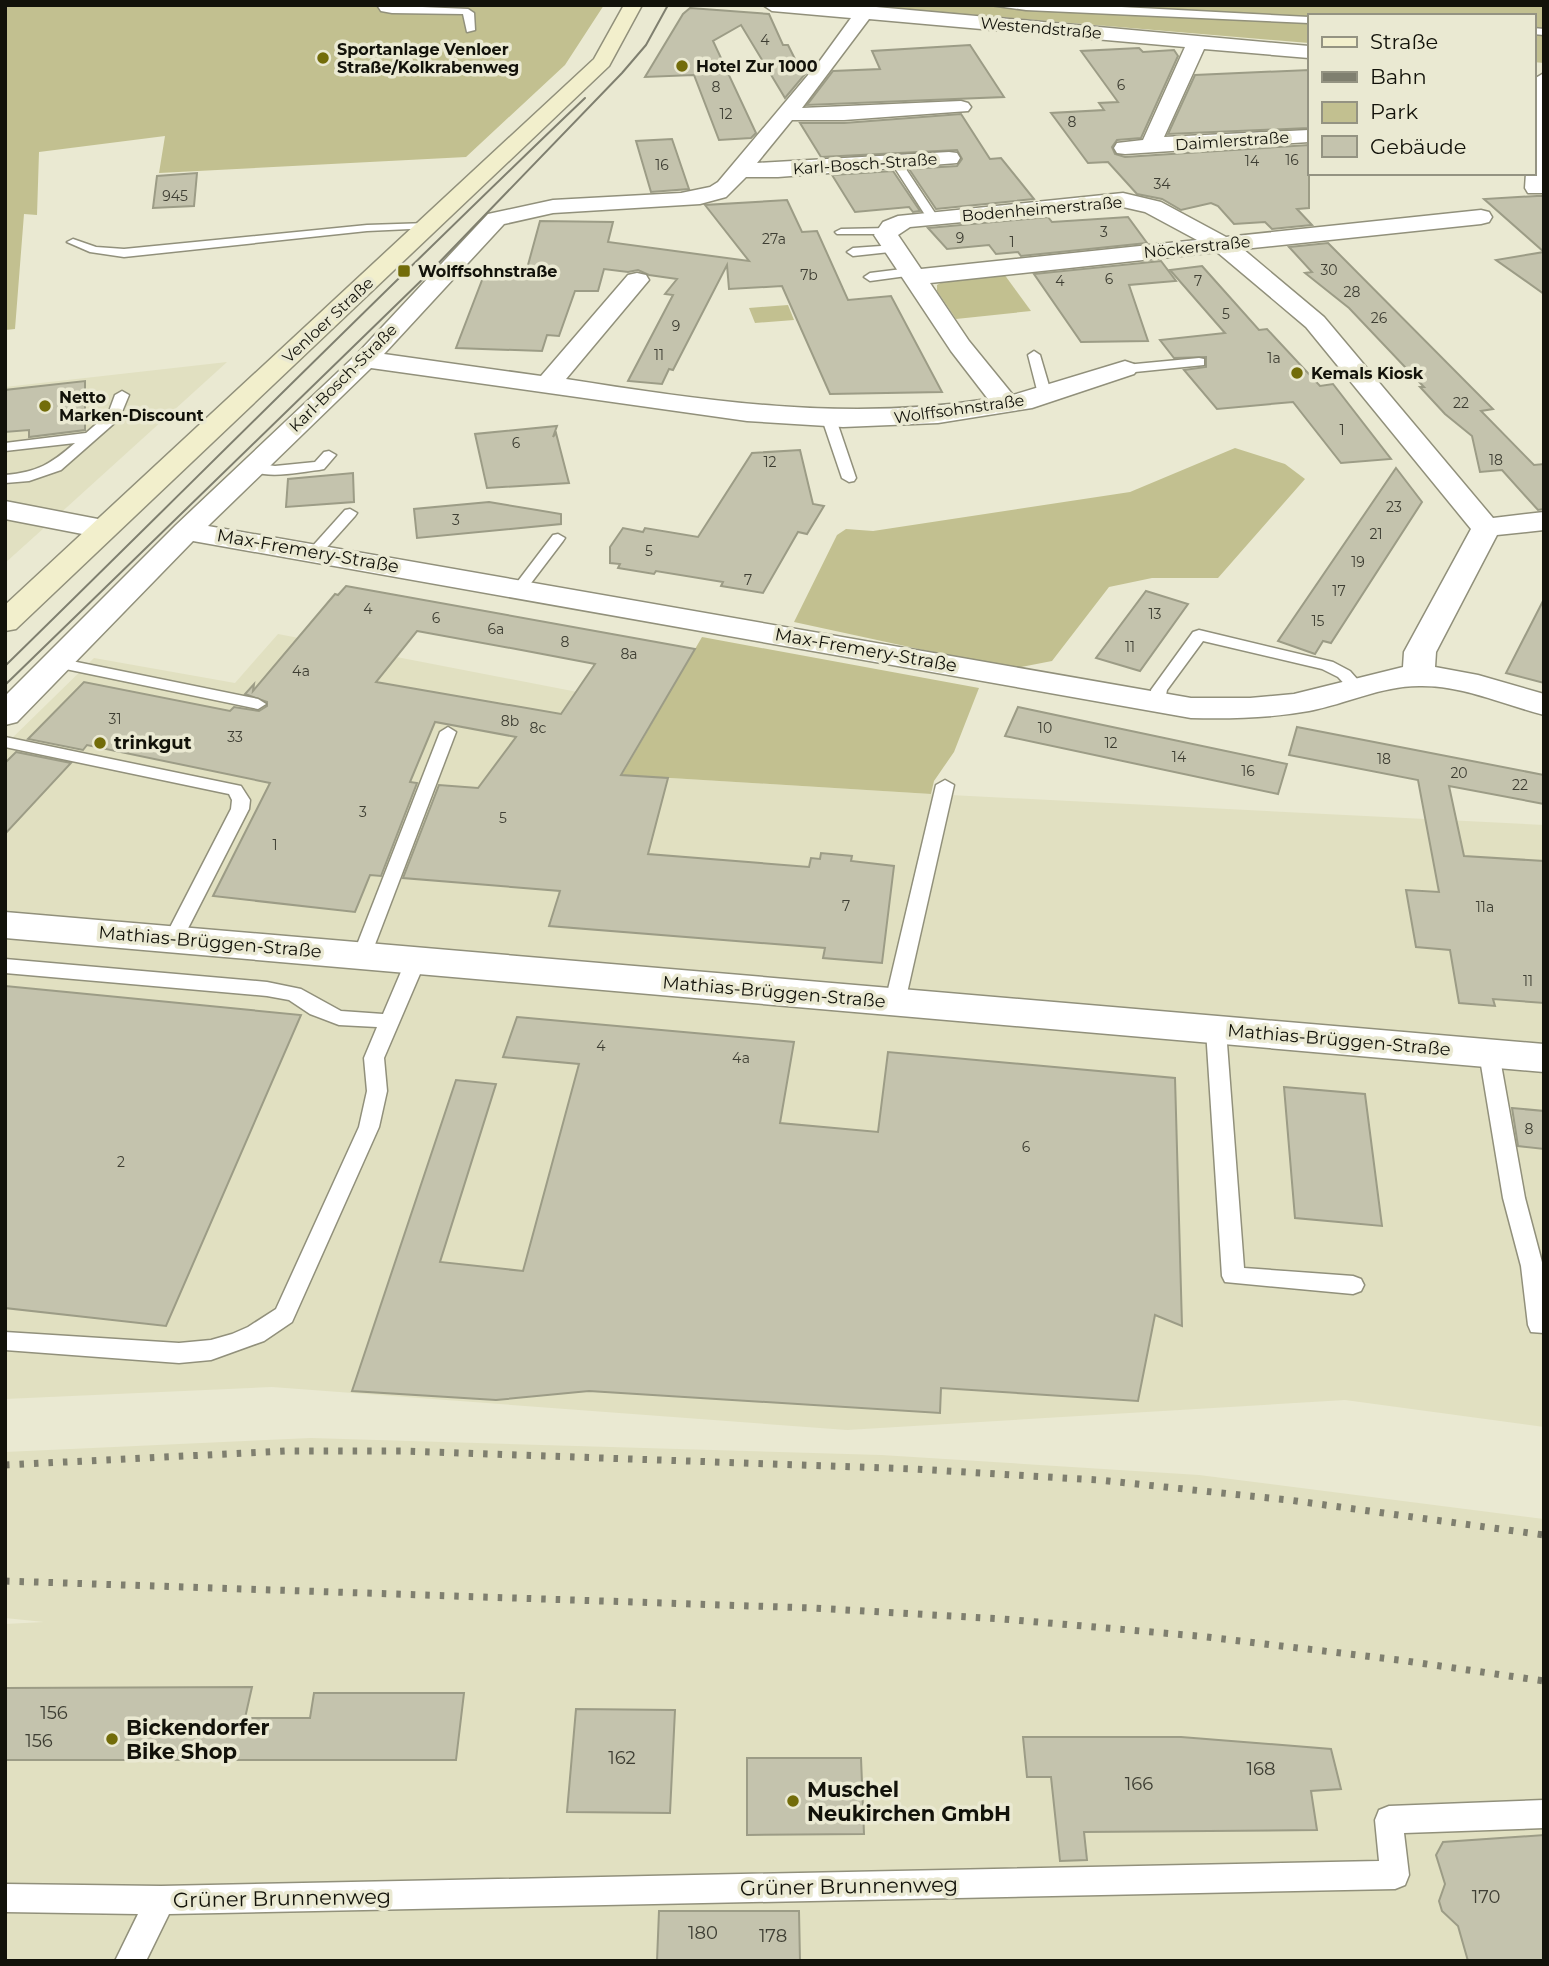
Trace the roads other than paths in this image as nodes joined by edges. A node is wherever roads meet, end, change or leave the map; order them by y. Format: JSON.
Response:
{"nodes":[{"id":1,"x":381,"y":5,"type":"edge"},
{"id":2,"x":772,"y":5,"type":"edge"},
{"id":3,"x":994,"y":5,"type":"edge"},
{"id":4,"x":1026,"y":6,"type":"edge"},
{"id":5,"x":806,"y":7,"type":"edge"},
{"id":6,"x":628,"y":8,"type":"edge"},
{"id":7,"x":864,"y":12,"type":"junction"},
{"id":8,"x":1308,"y":20,"type":"edge"},
{"id":9,"x":470,"y":30,"type":"dead end"},
{"id":10,"x":1197,"y":42,"type":"junction"},
{"id":11,"x":1308,"y":52,"type":"edge"},
{"id":12,"x":1544,"y":79,"type":"edge"},
{"id":13,"x":961,"y":107,"type":"dead end"},
{"id":14,"x":786,"y":114,"type":"junction"},
{"id":15,"x":1308,"y":136,"type":"edge"},
{"id":16,"x":1155,"y":146,"type":"junction"},
{"id":17,"x":1125,"y":148,"type":"dead end"},
{"id":18,"x":949,"y":159,"type":"dead end"},
{"id":19,"x":896,"y":162,"type":"junction"},
{"id":20,"x":740,"y":170,"type":"junction"},
{"id":21,"x":1536,"y":188,"type":"dead end"},
{"id":22,"x":1480,"y":217,"type":"dead end"},
{"id":23,"x":933,"y":219,"type":"junction"},
{"id":24,"x":428,"y":226,"type":"junction"},
{"id":25,"x":841,"y":232,"type":"dead end"},
{"id":26,"x":892,"y":240,"type":"junction"},
{"id":27,"x":73,"y":242,"type":"dead end"},
{"id":28,"x":1222,"y":244,"type":"junction"},
{"id":29,"x":853,"y":253,"type":"dead end"},
{"id":30,"x":912,"y":275,"type":"junction"},
{"id":31,"x":870,"y":276,"type":"dead end"},
{"id":32,"x":637,"y":280,"type":"dead end"},
{"id":33,"x":1034,"y":355,"type":"dead end"},
{"id":34,"x":365,"y":360,"type":"junction"},
{"id":35,"x":1199,"y":362,"type":"dead end"},
{"id":36,"x":1125,"y":369,"type":"joint"},
{"id":37,"x":547,"y":385,"type":"junction"},
{"id":38,"x":122,"y":395,"type":"dead end"},
{"id":39,"x":1049,"y":395,"type":"junction"},
{"id":40,"x":1006,"y":404,"type":"junction"},
{"id":41,"x":829,"y":419,"type":"junction"},
{"id":42,"x":90,"y":437,"type":"junction"},
{"id":43,"x":5,"y":447,"type":"edge"},
{"id":44,"x":329,"y":455,"type":"dead end"},
{"id":45,"x":253,"y":467,"type":"junction"},
{"id":46,"x":849,"y":478,"type":"dead end"},
{"id":47,"x":5,"y":479,"type":"edge"},
{"id":48,"x":5,"y":510,"type":"edge"},
{"id":49,"x":350,"y":513,"type":"dead end"},
{"id":50,"x":1544,"y":521,"type":"edge"},
{"id":51,"x":1486,"y":528,"type":"junction"},
{"id":52,"x":103,"y":529,"type":"junction"},
{"id":53,"x":186,"y":531,"type":"junction"},
{"id":54,"x":558,"y":538,"type":"dead end"},
{"id":55,"x":315,"y":552,"type":"junction"},
{"id":56,"x":520,"y":588,"type":"junction"},
{"id":57,"x":5,"y":622,"type":"edge"},
{"id":58,"x":57,"y":663,"type":"junction"},
{"id":59,"x":1418,"y":676,"type":"junction"},
{"id":60,"x":1357,"y":688,"type":"junction"},
{"id":61,"x":1158,"y":702,"type":"junction"},
{"id":62,"x":258,"y":704,"type":"dead end"},
{"id":63,"x":1544,"y":705,"type":"edge"},
{"id":64,"x":5,"y":715,"type":"edge"},
{"id":65,"x":448,"y":732,"type":"dead end"},
{"id":66,"x":5,"y":742,"type":"edge"},
{"id":67,"x":945,"y":785,"type":"dead end"},
{"id":68,"x":5,"y":925,"type":"edge"},
{"id":69,"x":173,"y":939,"type":"junction"},
{"id":70,"x":362,"y":955,"type":"junction"},
{"id":71,"x":416,"y":960,"type":"junction"},
{"id":72,"x":5,"y":966,"type":"edge"},
{"id":73,"x":895,"y":1002,"type":"junction"},
{"id":74,"x":389,"y":1021,"type":"junction"},
{"id":75,"x":1216,"y":1030,"type":"junction"},
{"id":76,"x":1489,"y":1053,"type":"junction"},
{"id":77,"x":1544,"y":1058,"type":"edge"},
{"id":78,"x":1353,"y":1285,"type":"dead end"},
{"id":79,"x":1539,"y":1325,"type":"dead end"},
{"id":80,"x":5,"y":1341,"type":"edge"},
{"id":81,"x":1544,"y":1814,"type":"edge"},
{"id":82,"x":5,"y":1898,"type":"edge"},
{"id":83,"x":161,"y":1900,"type":"junction"},
{"id":84,"x":130,"y":1961,"type":"edge"}],
"edges":[{"from":1,"to":9,"type":"lane"},
{"from":2,"to":5,"type":"street","name":"Westendstraße"},
{"from":3,"to":4,"type":"lane"},
{"from":4,"to":8,"type":"lane"},
{"from":5,"to":7,"type":"street","name":"Westendstraße"},
{"from":6,"to":24,"type":"main road","name":"Venloer Straße"},
{"from":7,"to":10,"type":"street","name":"Westendstraße"},
{"from":7,"to":14,"type":"street","name":"Karl-Bosch-Straße"},
{"from":10,"to":11,"type":"street","name":"Westendstraße"},
{"from":10,"to":16,"type":"street","name":"Daimlerstraße"},
{"from":12,"to":21,"type":"street"},
{"from":13,"to":14,"type":"street"},
{"from":14,"to":20,"type":"street","name":"Karl-Bosch-Straße"},
{"from":15,"to":16,"type":"street","name":"Daimlerstraße"},
{"from":16,"to":17,"type":"street","name":"Daimlerstraße"},
{"from":18,"to":19,"type":"street","name":"Karl-Bosch-Straße"},
{"from":19,"to":20,"type":"street","name":"Karl-Bosch-Straße"},
{"from":19,"to":23,"type":"lane"},
{"from":20,"to":34,"type":"street","name":"Karl-Bosch-Straße"},
{"from":22,"to":28,"type":"street","name":"Nöckerstraße"},
{"from":23,"to":26,"type":"street","name":"Bodenheimerstraße"},
{"from":23,"to":28,"type":"street","name":"Bodenheimerstraße"},
{"from":24,"to":27,"type":"lane"},
{"from":24,"to":52,"type":"main road","name":"Venloer Straße"},
{"from":25,"to":26,"type":"lane"},
{"from":26,"to":29,"type":"lane"},
{"from":26,"to":30,"type":"street"},
{"from":28,"to":30,"type":"street","name":"Nöckerstraße"},
{"from":28,"to":51,"type":"street","name":"Bodenheimerstraße"},
{"from":30,"to":31,"type":"lane"},
{"from":30,"to":40,"type":"street"},
{"from":32,"to":37,"type":"street"},
{"from":33,"to":39,"type":"lane"},
{"from":34,"to":37,"type":"street","name":"Wolffsohnstraße"},
{"from":34,"to":45,"type":"street","name":"Karl-Bosch-Straße"},
{"from":35,"to":36,"type":"lane","name":"Wolffsohnstraße"},
{"from":36,"to":39,"type":"street","name":"Wolffsohnstraße"},
{"from":37,"to":41,"type":"street","name":"Wolffsohnstraße"},
{"from":38,"to":42,"type":"lane"},
{"from":39,"to":40,"type":"street","name":"Wolffsohnstraße"},
{"from":40,"to":41,"type":"street","name":"Wolffsohnstraße"},
{"from":41,"to":46,"type":"lane"},
{"from":42,"to":43,"type":"lane"},
{"from":42,"to":47,"type":"lane"},
{"from":44,"to":45,"type":"lane"},
{"from":45,"to":53,"type":"street","name":"Karl-Bosch-Straße"},
{"from":48,"to":52,"type":"street"},
{"from":49,"to":55,"type":"lane"},
{"from":50,"to":51,"type":"street"},
{"from":51,"to":59,"type":"street"},
{"from":52,"to":57,"type":"main road","name":"Venloer Straße"},
{"from":53,"to":55,"type":"street","name":"Max-Fremery-Straße"},
{"from":53,"to":58,"type":"street","name":"Karl-Bosch-Straße"},
{"from":54,"to":56,"type":"lane"},
{"from":55,"to":56,"type":"street","name":"Max-Fremery-Straße"},
{"from":56,"to":61,"type":"street","name":"Max-Fremery-Straße"},
{"from":58,"to":62,"type":"lane"},
{"from":58,"to":64,"type":"street","name":"Karl-Bosch-Straße"},
{"from":59,"to":60,"type":"street","name":"Max-Fremery-Straße"},
{"from":59,"to":63,"type":"street","name":"Max-Fremery-Straße"},
{"from":60,"to":61,"type":"street","name":"Max-Fremery-Straße"},
{"from":60,"to":61,"type":"lane"},
{"from":65,"to":70,"type":"lane"},
{"from":66,"to":69,"type":"lane"},
{"from":67,"to":73,"type":"lane"},
{"from":68,"to":69,"type":"street","name":"Mathias-Brüggen-Straße"},
{"from":69,"to":70,"type":"street","name":"Mathias-Brüggen-Straße"},
{"from":70,"to":71,"type":"street","name":"Mathias-Brüggen-Straße"},
{"from":71,"to":73,"type":"street","name":"Mathias-Brüggen-Straße"},
{"from":71,"to":74,"type":"lane"},
{"from":72,"to":74,"type":"lane"},
{"from":73,"to":75,"type":"street","name":"Mathias-Brüggen-Straße"},
{"from":74,"to":80,"type":"lane"},
{"from":75,"to":76,"type":"street","name":"Mathias-Brüggen-Straße"},
{"from":75,"to":78,"type":"lane"},
{"from":76,"to":77,"type":"street","name":"Mathias-Brüggen-Straße"},
{"from":76,"to":79,"type":"lane"},
{"from":81,"to":83,"type":"lane","name":"Grüner Brunnenweg"},
{"from":82,"to":83,"type":"lane"},
{"from":83,"to":84,"type":"lane","name":"Grüner Brunnenweg"}]}
